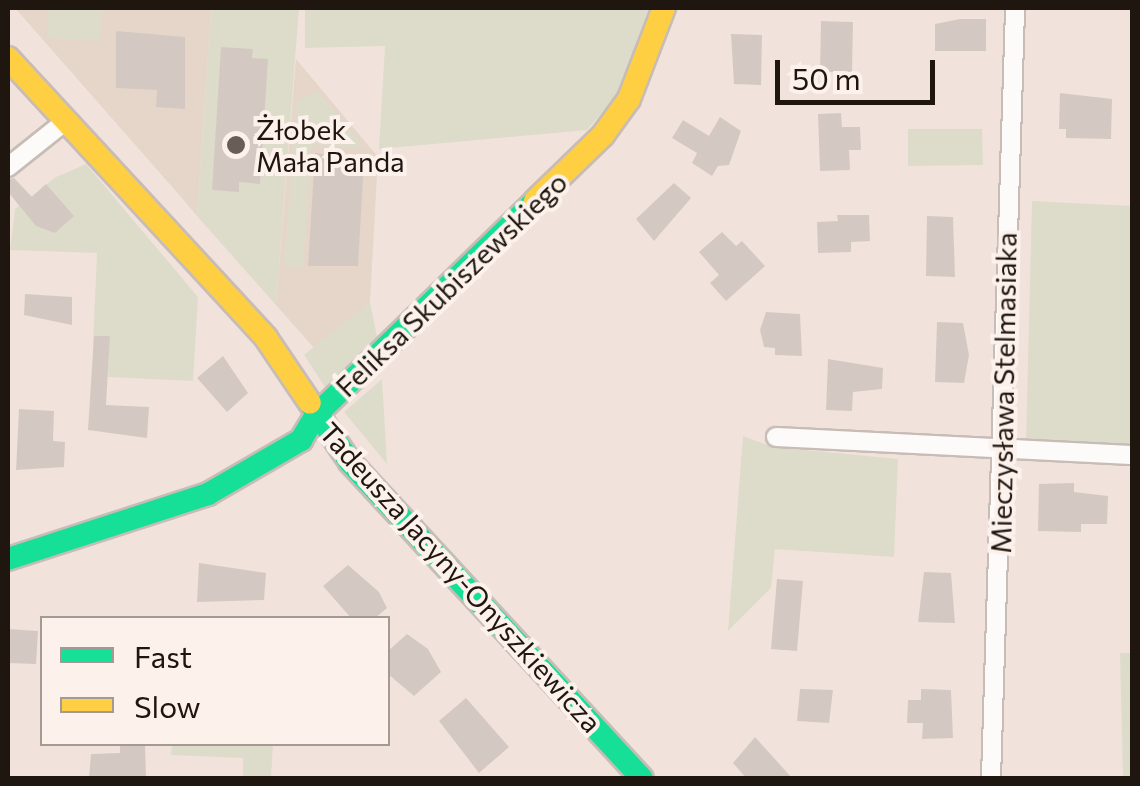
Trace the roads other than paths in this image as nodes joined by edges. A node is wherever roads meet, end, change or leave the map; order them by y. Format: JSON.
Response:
{"nodes":[{"id":1,"x":664,"y":8,"type":"edge"},
{"id":2,"x":1015,"y":8,"type":"edge"},
{"id":3,"x":8,"y":58,"type":"edge"},
{"id":4,"x":67,"y":120,"type":"junction"},
{"id":5,"x":8,"y":167,"type":"edge"},
{"id":6,"x":316,"y":415,"type":"junction"},
{"id":7,"x":776,"y":437,"type":"dead end"},
{"id":8,"x":1002,"y":450,"type":"junction"},
{"id":9,"x":1132,"y":455,"type":"edge"},
{"id":10,"x":8,"y":559,"type":"edge"},
{"id":11,"x":642,"y":778,"type":"edge"},
{"id":12,"x":991,"y":778,"type":"edge"}],
"edges":[{"from":1,"to":6,"type":"street","name":"Feliksa Skubiszewskiego"},
{"from":2,"to":8,"type":"street","name":"Mieczysława Stelmasiaka"},
{"from":3,"to":4,"type":"street","name":"Tadeusza Jacyny-Onyszkiewicza"},
{"from":4,"to":5,"type":"street"},
{"from":4,"to":6,"type":"street","name":"Tadeusza Jacyny-Onyszkiewicza"},
{"from":6,"to":10,"type":"street","name":"Feliksa Skubiszewskiego"},
{"from":6,"to":11,"type":"street","name":"Tadeusza Jacyny-Onyszkiewicza"},
{"from":7,"to":8,"type":"street"},
{"from":8,"to":9,"type":"street"},
{"from":8,"to":12,"type":"street","name":"Mieczysława Stelmasiaka"}]}
